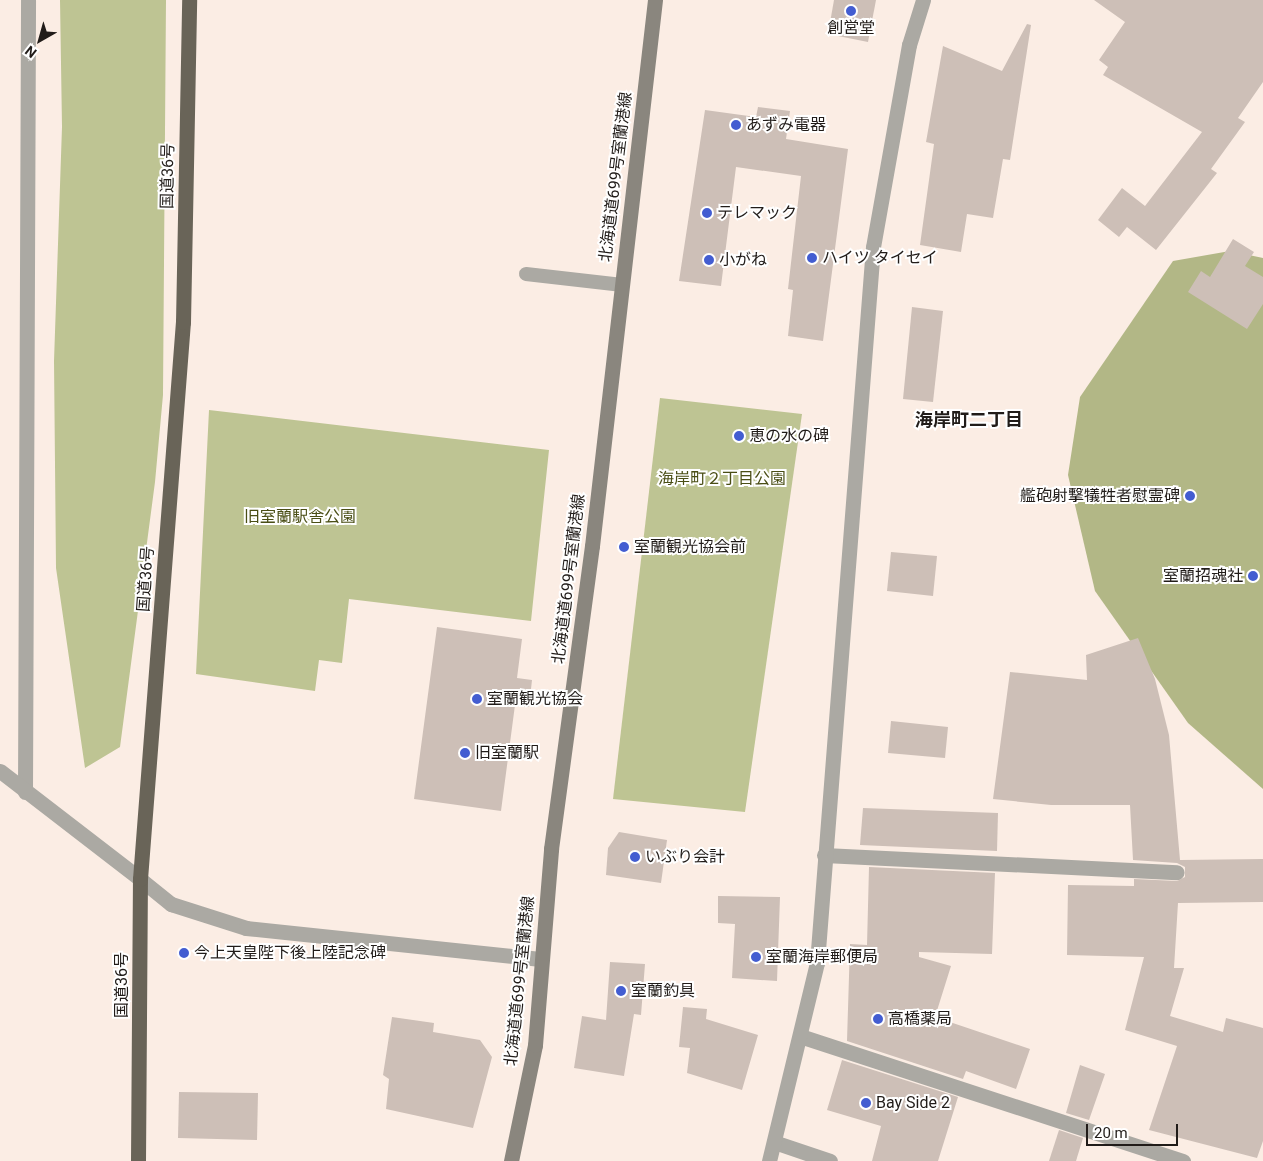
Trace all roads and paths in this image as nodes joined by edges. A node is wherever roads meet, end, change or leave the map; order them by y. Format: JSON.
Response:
{"nodes":[{"id":1,"x":28,"y":0,"type":"edge"},
{"id":2,"x":189,"y":0,"type":"edge"},
{"id":3,"x":654,"y":0,"type":"edge"},
{"id":4,"x":923,"y":0,"type":"edge"},
{"id":5,"x":526,"y":274,"type":"dead end"},
{"id":6,"x":622,"y":285,"type":"junction"},
{"id":7,"x":0,"y":771,"type":"edge"},
{"id":8,"x":25,"y":792,"type":"junction"},
{"id":9,"x":824,"y":855,"type":"junction"},
{"id":10,"x":1177,"y":872,"type":"dead end"},
{"id":11,"x":140,"y":880,"type":"junction"},
{"id":12,"x":540,"y":959,"type":"junction"},
{"id":13,"x":800,"y":1036,"type":"junction"},
{"id":14,"x":774,"y":1142,"type":"junction"},
{"id":15,"x":138,"y":1161,"type":"edge"},
{"id":16,"x":511,"y":1161,"type":"edge"},
{"id":17,"x":769,"y":1161,"type":"edge"},
{"id":18,"x":830,"y":1161,"type":"edge"},
{"id":19,"x":1182,"y":1161,"type":"edge"}],
"edges":[{"from":1,"to":8,"type":"street"},
{"from":2,"to":11,"type":"highway","name":"国道36号"},
{"from":3,"to":6,"type":"main road","name":"北海道道699号室蘭港線"},
{"from":4,"to":9,"type":"street"},
{"from":5,"to":6,"type":"lane"},
{"from":6,"to":12,"type":"main road","name":"北海道道699号室蘭港線"},
{"from":7,"to":8,"type":"street"},
{"from":8,"to":11,"type":"street"},
{"from":9,"to":10,"type":"street"},
{"from":9,"to":13,"type":"street"},
{"from":11,"to":12,"type":"street"},
{"from":11,"to":15,"type":"highway","name":"国道36号"},
{"from":12,"to":16,"type":"main road","name":"北海道道699号室蘭港線"},
{"from":13,"to":14,"type":"street"},
{"from":13,"to":19,"type":"street"},
{"from":14,"to":17,"type":"street"},
{"from":14,"to":18,"type":"street"}]}
